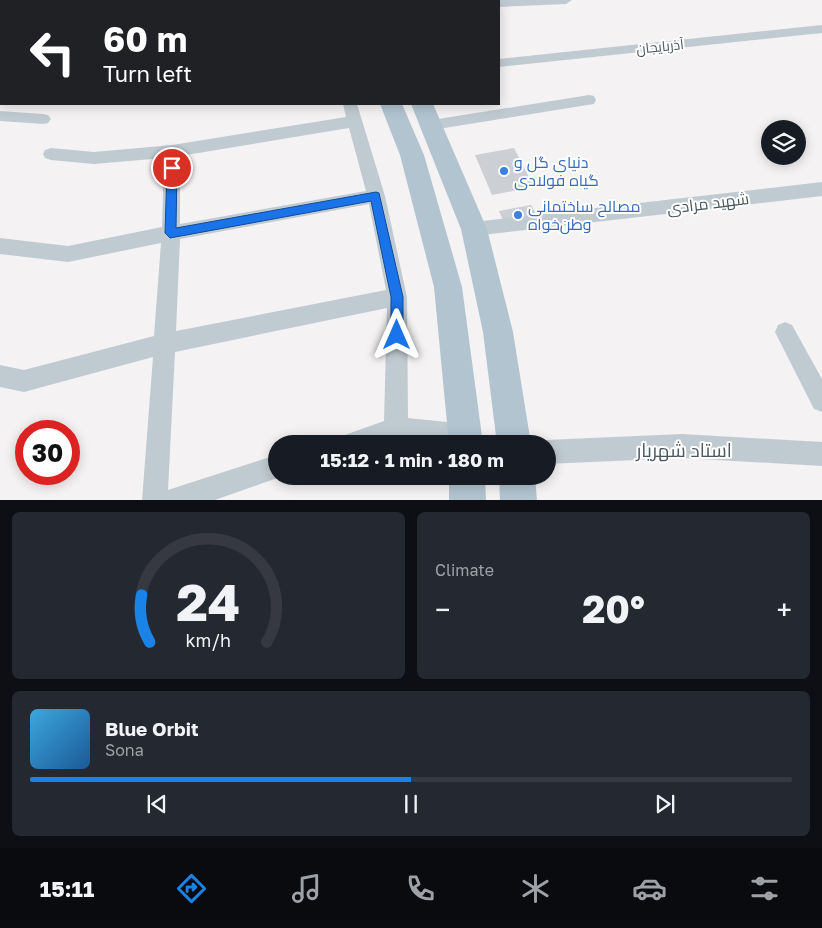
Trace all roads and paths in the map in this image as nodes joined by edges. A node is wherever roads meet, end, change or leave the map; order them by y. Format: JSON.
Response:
{"nodes":[{"id":1,"x":566,"y":0,"type":"edge"},
{"id":2,"x":500,"y":3,"type":"edge"},
{"id":3,"x":822,"y":29,"type":"edge"},
{"id":4,"x":500,"y":63,"type":"edge"},
{"id":5,"x":590,"y":100,"type":"dead end"},
{"id":6,"x":391,"y":105,"type":"edge"},
{"id":7,"x":353,"y":112,"type":"edge"},
{"id":8,"x":427,"y":114,"type":"edge"},
{"id":9,"x":0,"y":116,"type":"edge"},
{"id":10,"x":43,"y":119,"type":"dead end"},
{"id":11,"x":172,"y":151,"type":"junction"},
{"id":12,"x":51,"y":154,"type":"dead end"},
{"id":13,"x":822,"y":190,"type":"edge"},
{"id":14,"x":376,"y":196,"type":"junction"},
{"id":15,"x":474,"y":229,"type":"junction"},
{"id":16,"x":170,"y":233,"type":"junction"},
{"id":17,"x":0,"y":246,"type":"edge"},
{"id":18,"x":397,"y":297,"type":"junction"},
{"id":19,"x":785,"y":332,"type":"dead end"},
{"id":20,"x":163,"y":344,"type":"junction"},
{"id":21,"x":0,"y":376,"type":"edge"},
{"id":22,"x":822,"y":400,"type":"edge"},
{"id":23,"x":396,"y":429,"type":"junction"},
{"id":24,"x":378,"y":435,"type":"edge"},
{"id":25,"x":434,"y":435,"type":"edge"},
{"id":26,"x":465,"y":435,"type":"edge"},
{"id":27,"x":513,"y":435,"type":"edge"},
{"id":28,"x":556,"y":452,"type":"edge"},
{"id":29,"x":822,"y":454,"type":"edge"},
{"id":30,"x":268,"y":470,"type":"edge"},
{"id":31,"x":467,"y":485,"type":"edge"},
{"id":32,"x":518,"y":485,"type":"edge"},
{"id":33,"x":155,"y":500,"type":"edge"},
{"id":34,"x":172,"y":500,"type":"edge"},
{"id":35,"x":468,"y":500,"type":"edge"},
{"id":36,"x":519,"y":500,"type":"edge"}],
"edges":[{"from":1,"to":2,"type":"street"},
{"from":3,"to":4,"type":"street","name":"آذربایجان"},
{"from":5,"to":8,"type":"street"},
{"from":6,"to":26,"type":"main road"},
{"from":7,"to":11,"type":"street"},
{"from":7,"to":14,"type":"street"},
{"from":8,"to":15,"type":"main road"},
{"from":9,"to":10,"type":"street"},
{"from":11,"to":12,"type":"street"},
{"from":11,"to":16,"type":"street"},
{"from":13,"to":15,"type":"street","name":"شهید مرادی"},
{"from":14,"to":16,"type":"street"},
{"from":14,"to":18,"type":"street"},
{"from":15,"to":27,"type":"main road"},
{"from":16,"to":17,"type":"street"},
{"from":16,"to":20,"type":"street"},
{"from":18,"to":20,"type":"street"},
{"from":18,"to":23,"type":"street"},
{"from":19,"to":22,"type":"street"},
{"from":20,"to":21,"type":"street"},
{"from":20,"to":33,"type":"street"},
{"from":23,"to":24,"type":"street"},
{"from":23,"to":25,"type":"street"},
{"from":28,"to":29,"type":"street","name":"استاد شهریار"},
{"from":30,"to":34,"type":"street"},
{"from":31,"to":35,"type":"main road"},
{"from":32,"to":36,"type":"main road"}]}
